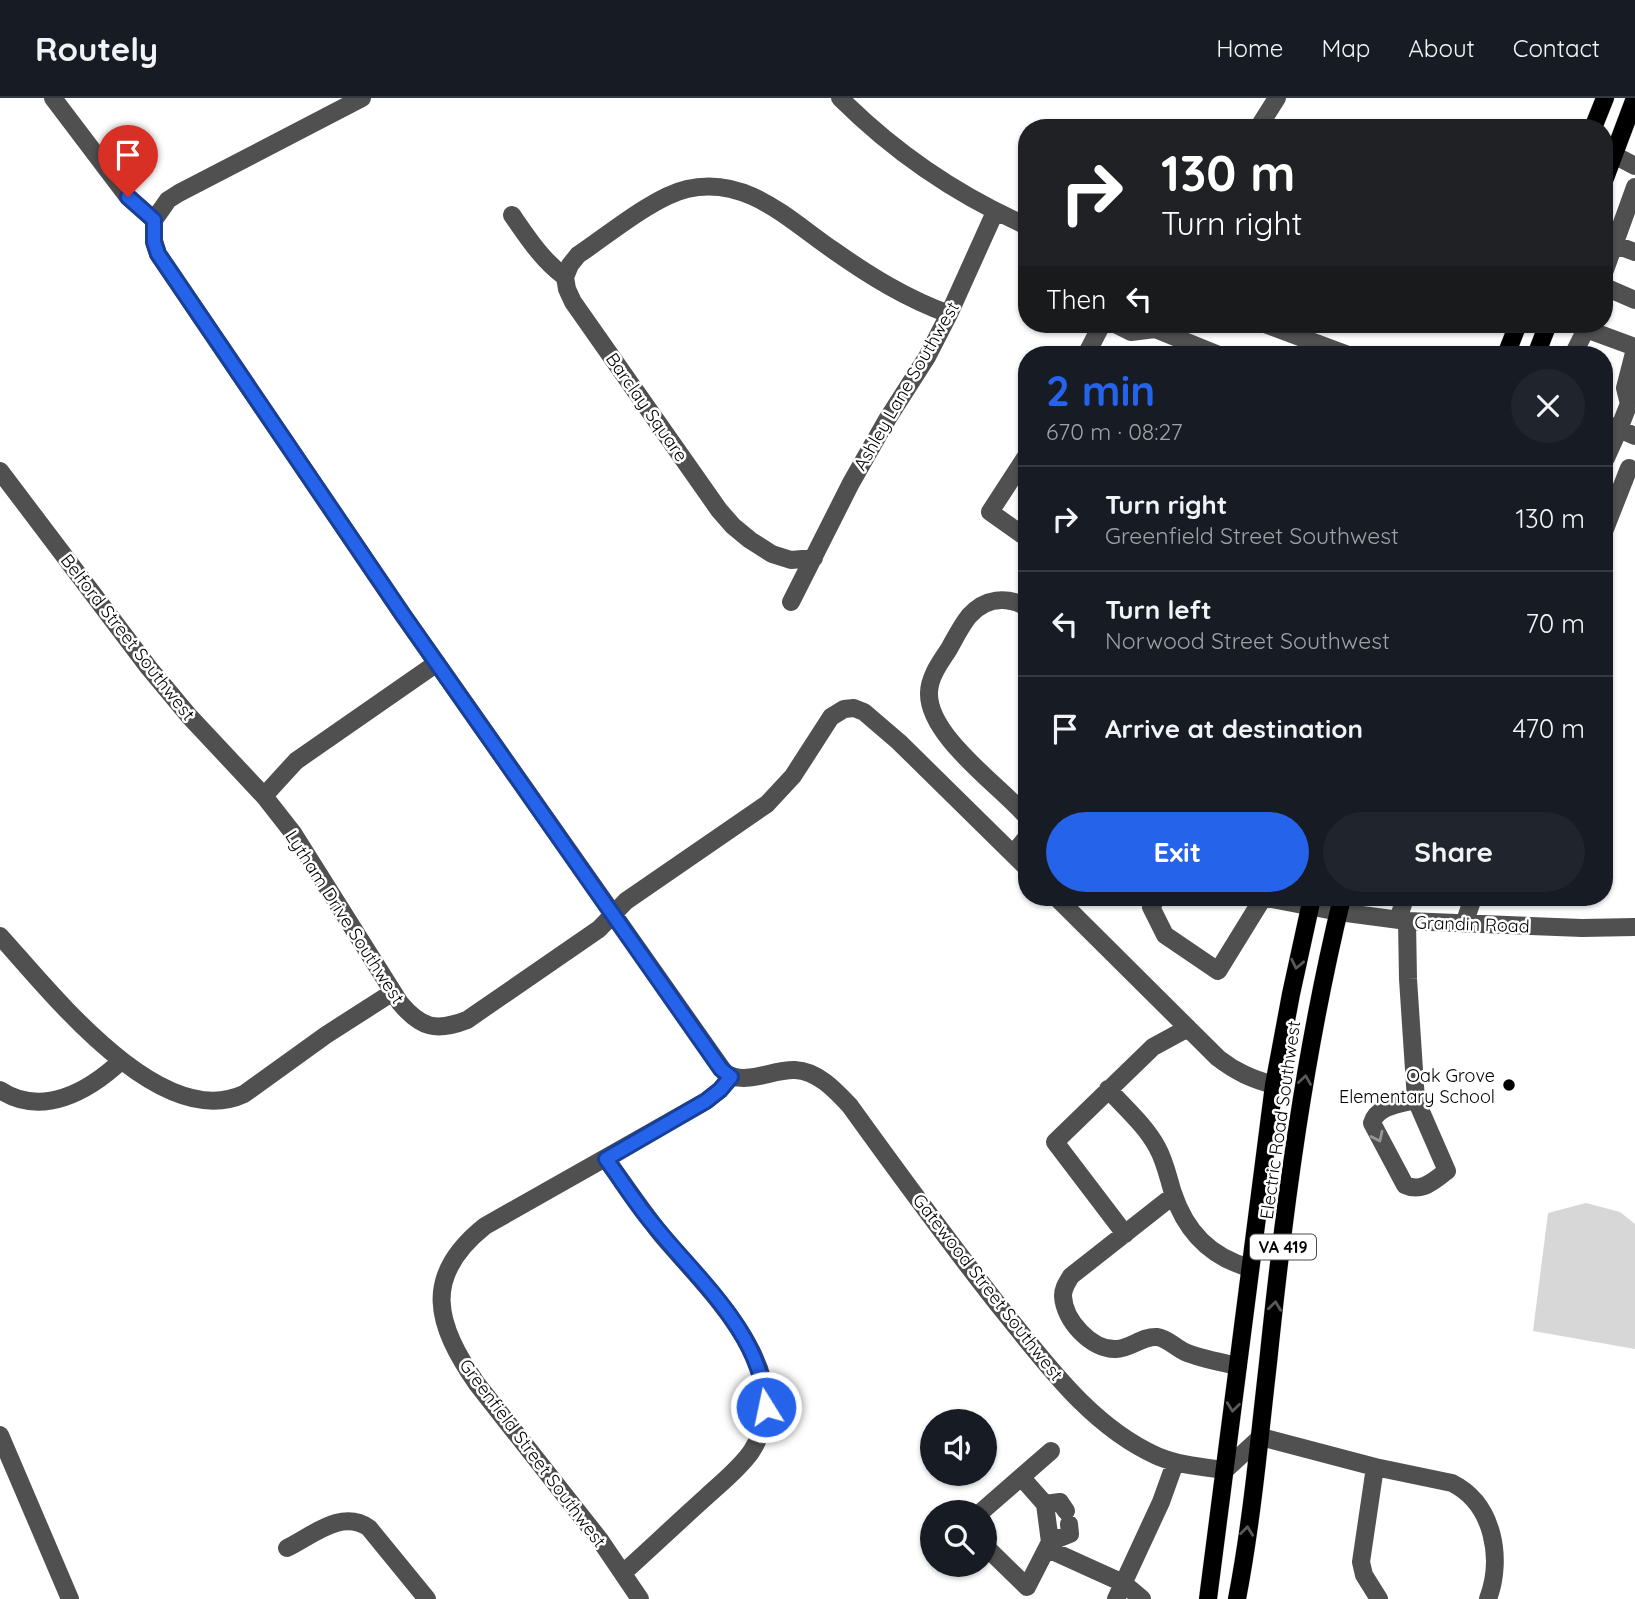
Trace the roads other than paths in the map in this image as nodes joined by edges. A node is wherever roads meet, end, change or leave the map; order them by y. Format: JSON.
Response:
{"nodes":[{"id":1,"x":53,"y":98,"type":"edge"},
{"id":2,"x":362,"y":98,"type":"edge"},
{"id":3,"x":840,"y":98,"type":"edge"},
{"id":4,"x":1278,"y":98,"type":"edge"},
{"id":5,"x":1605,"y":98,"type":"edge"},
{"id":6,"x":1633,"y":106,"type":"edge"},
{"id":7,"x":1264,"y":119,"type":"edge"},
{"id":8,"x":1597,"y":119,"type":"edge"},
{"id":9,"x":1614,"y":155,"type":"joint"},
{"id":10,"x":1635,"y":166,"type":"edge"},
{"id":11,"x":1635,"y":187,"type":"edge"},
{"id":12,"x":1635,"y":210,"type":"edge"},
{"id":13,"x":995,"y":212,"type":"junction"},
{"id":14,"x":512,"y":215,"type":"dead end"},
{"id":15,"x":154,"y":220,"type":"junction"},
{"id":16,"x":1018,"y":222,"type":"edge"},
{"id":17,"x":1614,"y":242,"type":"junction"},
{"id":18,"x":1613,"y":245,"type":"edge"},
{"id":19,"x":1635,"y":252,"type":"edge"},
{"id":20,"x":565,"y":277,"type":"junction"},
{"id":21,"x":1613,"y":291,"type":"edge"},
{"id":22,"x":1635,"y":300,"type":"edge"},
{"id":23,"x":949,"y":314,"type":"junction"},
{"id":24,"x":1165,"y":333,"type":"edge"},
{"id":25,"x":1288,"y":333,"type":"edge"},
{"id":26,"x":1602,"y":333,"type":"edge"},
{"id":27,"x":1197,"y":346,"type":"edge"},
{"id":28,"x":1322,"y":346,"type":"edge"},
{"id":29,"x":1635,"y":348,"type":"edge"},
{"id":30,"x":1632,"y":396,"type":"edge"},
{"id":31,"x":1620,"y":430,"type":"edge"},
{"id":32,"x":1613,"y":460,"type":"edge"},
{"id":33,"x":1018,"y":469,"type":"edge"},
{"id":34,"x":1632,"y":469,"type":"edge"},
{"id":35,"x":0,"y":471,"type":"edge"},
{"id":36,"x":1613,"y":498,"type":"edge"},
{"id":37,"x":1018,"y":532,"type":"edge"},
{"id":38,"x":814,"y":558,"type":"junction"},
{"id":39,"x":791,"y":602,"type":"dead end"},
{"id":40,"x":1018,"y":604,"type":"edge"},
{"id":41,"x":437,"y":663,"type":"junction"},
{"id":42,"x":264,"y":796,"type":"junction"},
{"id":43,"x":1018,"y":808,"type":"edge"},
{"id":44,"x":1018,"y":848,"type":"edge"},
{"id":45,"x":1013,"y":854,"type":"junction"},
{"id":46,"x":1018,"y":859,"type":"edge"},
{"id":47,"x":1065,"y":906,"type":"edge"},
{"id":48,"x":1152,"y":906,"type":"edge"},
{"id":49,"x":1260,"y":906,"type":"edge"},
{"id":50,"x":1310,"y":906,"type":"edge"},
{"id":51,"x":1341,"y":906,"type":"edge"},
{"id":52,"x":1345,"y":906,"type":"edge"},
{"id":53,"x":1404,"y":906,"type":"edge"},
{"id":54,"x":1470,"y":906,"type":"edge"},
{"id":55,"x":613,"y":914,"type":"junction"},
{"id":56,"x":1403,"y":921,"type":"junction"},
{"id":57,"x":1464,"y":924,"type":"junction"},
{"id":58,"x":1635,"y":927,"type":"edge"},
{"id":59,"x":0,"y":936,"type":"edge"},
{"id":60,"x":393,"y":992,"type":"junction"},
{"id":61,"x":1188,"y":1028,"type":"junction"},
{"id":62,"x":121,"y":1061,"type":"junction"},
{"id":63,"x":731,"y":1077,"type":"junction"},
{"id":64,"x":1274,"y":1085,"type":"junction"},
{"id":65,"x":1108,"y":1089,"type":"junction"},
{"id":66,"x":0,"y":1090,"type":"edge"},
{"id":67,"x":1416,"y":1100,"type":"junction"},
{"id":68,"x":606,"y":1159,"type":"junction"},
{"id":69,"x":1174,"y":1195,"type":"junction"},
{"id":70,"x":1125,"y":1234,"type":"junction"},
{"id":71,"x":1250,"y":1268,"type":"junction"},
{"id":72,"x":1238,"y":1366,"type":"junction"},
{"id":73,"x":0,"y":1435,"type":"edge"},
{"id":74,"x":1262,"y":1437,"type":"junction"},
{"id":75,"x":1051,"y":1451,"type":"dead end"},
{"id":76,"x":1175,"y":1463,"type":"junction"},
{"id":77,"x":1375,"y":1467,"type":"junction"},
{"id":78,"x":1225,"y":1470,"type":"junction"},
{"id":79,"x":1022,"y":1478,"type":"junction"},
{"id":80,"x":995,"y":1500,"type":"edge"},
{"id":81,"x":1045,"y":1504,"type":"junction"},
{"id":82,"x":1049,"y":1545,"type":"junction"},
{"id":83,"x":287,"y":1548,"type":"dead end"},
{"id":84,"x":997,"y":1558,"type":"edge"},
{"id":85,"x":623,"y":1573,"type":"junction"},
{"id":86,"x":1119,"y":1591,"type":"edge"},
{"id":87,"x":70,"y":1599,"type":"edge"},
{"id":88,"x":427,"y":1599,"type":"edge"},
{"id":89,"x":640,"y":1599,"type":"edge"},
{"id":90,"x":1142,"y":1599,"type":"edge"},
{"id":91,"x":1208,"y":1599,"type":"edge"},
{"id":92,"x":1237,"y":1599,"type":"edge"},
{"id":93,"x":1379,"y":1599,"type":"edge"},
{"id":94,"x":1488,"y":1599,"type":"edge"}],
"edges":[{"from":1,"to":15,"type":"street"},
{"from":2,"to":15,"type":"street"},
{"from":3,"to":13,"type":"street"},
{"from":4,"to":7,"type":"street"},
{"from":5,"to":8,"type":"main road"},
{"from":6,"to":9,"type":"main road"},
{"from":9,"to":10,"type":"street"},
{"from":11,"to":17,"type":"street"},
{"from":12,"to":17,"type":"street"},
{"from":13,"to":16,"type":"street"},
{"from":13,"to":23,"type":"street","name":"Ashley Lane Southwest"},
{"from":14,"to":20,"type":"street","name":"Barclay Square"},
{"from":15,"to":41,"type":"street"},
{"from":17,"to":18,"type":"street"},
{"from":17,"to":19,"type":"street"},
{"from":20,"to":23,"type":"street"},
{"from":20,"to":38,"type":"street","name":"Barclay Square"},
{"from":21,"to":22,"type":"street"},
{"from":23,"to":38,"type":"street","name":"Ashley Lane Southwest"},
{"from":24,"to":27,"type":"street"},
{"from":25,"to":28,"type":"street"},
{"from":26,"to":29,"type":"street"},
{"from":29,"to":30,"type":"street"},
{"from":30,"to":31,"type":"street"},
{"from":32,"to":34,"type":"street"},
{"from":33,"to":37,"type":"street"},
{"from":34,"to":36,"type":"street"},
{"from":35,"to":42,"type":"street","name":"Belford Street Southwest"},
{"from":38,"to":39,"type":"street","name":"Ashley Lane Southwest"},
{"from":40,"to":43,"type":"street"},
{"from":41,"to":42,"type":"street"},
{"from":41,"to":55,"type":"street"},
{"from":42,"to":60,"type":"street","name":"Lytham Drive Southwest"},
{"from":44,"to":45,"type":"street"},
{"from":45,"to":46,"type":"street"},
{"from":45,"to":55,"type":"street","name":"Lytham Drive Southwest"},
{"from":47,"to":61,"type":"street"},
{"from":48,"to":49,"type":"street"},
{"from":50,"to":64,"type":"main road","name":"Electric Road Southwest","number":"VA 419","one_way":true},
{"from":74,"to":51,"type":"main road","name":"Electric Road Southwest","number":"VA 419","one_way":true},
{"from":52,"to":56,"type":"street","name":"Grandin Road"},
{"from":53,"to":56,"type":"street"},
{"from":54,"to":57,"type":"street"},
{"from":55,"to":60,"type":"street","name":"Lytham Drive Southwest"},
{"from":55,"to":63,"type":"street"},
{"from":56,"to":57,"type":"street","name":"Grandin Road"},
{"from":56,"to":67,"type":"street"},
{"from":57,"to":58,"type":"street","name":"Grandin Road"},
{"from":59,"to":62,"type":"street"},
{"from":60,"to":62,"type":"street"},
{"from":61,"to":64,"type":"street"},
{"from":61,"to":65,"type":"street"},
{"from":62,"to":66,"type":"street"},
{"from":63,"to":68,"type":"street","name":"Greenfield Street Southwest"},
{"from":63,"to":76,"type":"street","name":"Gatewood Street Southwest"},
{"from":64,"to":71,"type":"main road","name":"Electric Road Southwest","number":"VA 419"},
{"from":65,"to":69,"type":"street"},
{"from":65,"to":70,"type":"street"},
{"from":67,"to":67,"type":"street","one_way":true},
{"from":68,"to":85,"type":"street"},
{"from":68,"to":85,"type":"street","name":"Greenfield Street Southwest"},
{"from":69,"to":70,"type":"street"},
{"from":69,"to":71,"type":"street"},
{"from":70,"to":72,"type":"street"},
{"from":71,"to":72,"type":"main road","name":"Electric Road Southwest","number":"VA 419"},
{"from":72,"to":78,"type":"main road","name":"Electric Road Southwest","number":"VA 419","one_way":true},
{"from":73,"to":87,"type":"street"},
{"from":74,"to":77,"type":"street"},
{"from":74,"to":78,"type":"street"},
{"from":92,"to":74,"type":"main road","name":"Electric Road Southwest","number":"VA 419","one_way":true},
{"from":75,"to":79,"type":"street"},
{"from":76,"to":78,"type":"street","name":"Gatewood Street Southwest"},
{"from":76,"to":86,"type":"street"},
{"from":77,"to":93,"type":"street"},
{"from":77,"to":94,"type":"street"},
{"from":78,"to":91,"type":"main road","name":"Electric Road Southwest","number":"VA 419"},
{"from":79,"to":80,"type":"street"},
{"from":79,"to":81,"type":"street"},
{"from":81,"to":82,"type":"street"},
{"from":81,"to":82,"type":"street"},
{"from":82,"to":84,"type":"street"},
{"from":82,"to":86,"type":"street"},
{"from":83,"to":88,"type":"street"},
{"from":85,"to":89,"type":"street","name":"Greenfield Street Southwest"},
{"from":86,"to":90,"type":"street"}]}
